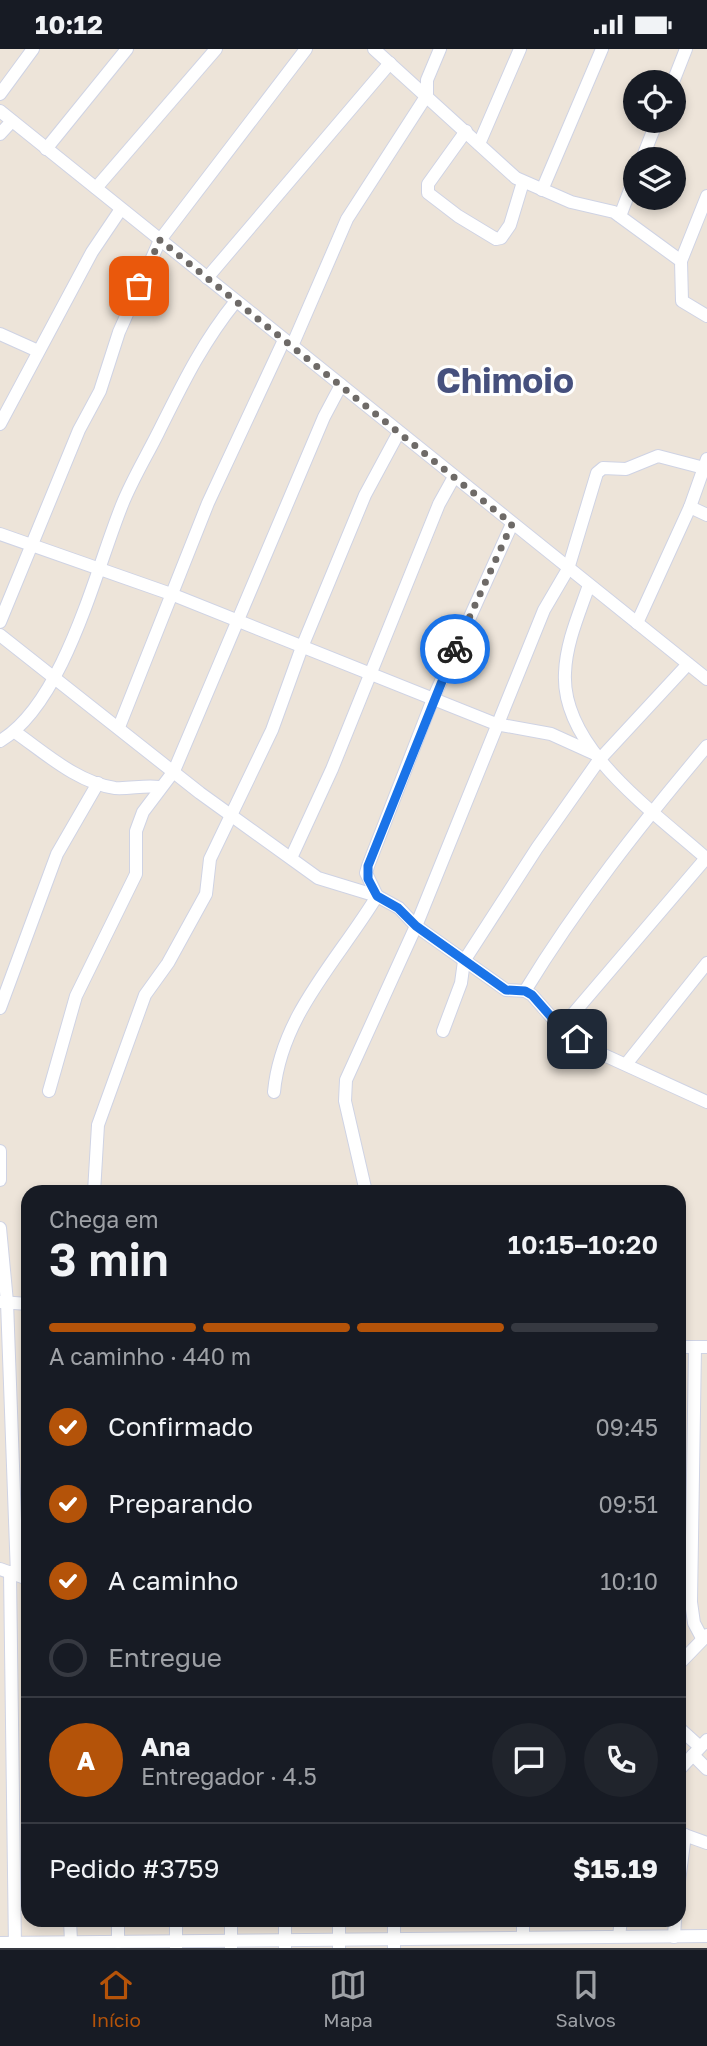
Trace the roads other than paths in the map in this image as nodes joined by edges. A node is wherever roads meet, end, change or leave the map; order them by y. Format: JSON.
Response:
{"nodes":[{"id":1,"x":33,"y":49,"type":"edge"},
{"id":2,"x":127,"y":49,"type":"edge"},
{"id":3,"x":216,"y":49,"type":"edge"},
{"id":4,"x":306,"y":49,"type":"edge"},
{"id":5,"x":374,"y":49,"type":"edge"},
{"id":6,"x":440,"y":49,"type":"edge"},
{"id":7,"x":520,"y":49,"type":"edge"},
{"id":8,"x":602,"y":49,"type":"edge"},
{"id":9,"x":686,"y":49,"type":"edge"},
{"id":10,"x":390,"y":63,"type":"junction"},
{"id":11,"x":678,"y":70,"type":"edge"},
{"id":12,"x":0,"y":95,"type":"edge"},
{"id":13,"x":427,"y":95,"type":"junction"},
{"id":14,"x":0,"y":111,"type":"edge"},
{"id":15,"x":12,"y":121,"type":"junction"},
{"id":16,"x":466,"y":131,"type":"junction"},
{"id":17,"x":0,"y":134,"type":"edge"},
{"id":18,"x":479,"y":143,"type":"junction"},
{"id":19,"x":47,"y":149,"type":"junction"},
{"id":20,"x":523,"y":182,"type":"junction"},
{"id":21,"x":96,"y":188,"type":"junction"},
{"id":22,"x":542,"y":190,"type":"junction"},
{"id":23,"x":707,"y":195,"type":"edge"},
{"id":24,"x":623,"y":208,"type":"edge"},
{"id":25,"x":121,"y":209,"type":"junction"},
{"id":26,"x":620,"y":216,"type":"junction"},
{"id":27,"x":160,"y":240,"type":"junction"},
{"id":28,"x":681,"y":261,"type":"junction"},
{"id":29,"x":207,"y":278,"type":"junction"},
{"id":30,"x":236,"y":301,"type":"junction"},
{"id":31,"x":707,"y":316,"type":"edge"},
{"id":32,"x":0,"y":334,"type":"edge"},
{"id":33,"x":288,"y":343,"type":"junction"},
{"id":34,"x":38,"y":351,"type":"junction"},
{"id":35,"x":341,"y":385,"type":"junction"},
{"id":36,"x":0,"y":424,"type":"edge"},
{"id":37,"x":398,"y":432,"type":"junction"},
{"id":38,"x":705,"y":463,"type":"edge"},
{"id":39,"x":454,"y":477,"type":"junction"},
{"id":40,"x":690,"y":507,"type":"junction"},
{"id":41,"x":707,"y":515,"type":"edge"},
{"id":42,"x":512,"y":524,"type":"junction"},
{"id":43,"x":0,"y":534,"type":"edge"},
{"id":44,"x":32,"y":546,"type":"junction"},
{"id":45,"x":100,"y":568,"type":"junction"},
{"id":46,"x":568,"y":569,"type":"junction"},
{"id":47,"x":589,"y":585,"type":"junction"},
{"id":48,"x":171,"y":594,"type":"junction"},
{"id":49,"x":238,"y":621,"type":"junction"},
{"id":50,"x":0,"y":622,"type":"edge"},
{"id":51,"x":637,"y":623,"type":"junction"},
{"id":52,"x":0,"y":635,"type":"edge"},
{"id":53,"x":302,"y":647,"type":"junction"},
{"id":54,"x":688,"y":664,"type":"junction"},
{"id":55,"x":371,"y":673,"type":"junction"},
{"id":56,"x":56,"y":676,"type":"junction"},
{"id":57,"x":707,"y":679,"type":"edge"},
{"id":58,"x":433,"y":699,"type":"junction"},
{"id":59,"x":571,"y":718,"type":"junction"},
{"id":60,"x":496,"y":724,"type":"junction"},
{"id":61,"x":119,"y":727,"type":"junction"},
{"id":62,"x":15,"y":732,"type":"junction"},
{"id":63,"x":551,"y":734,"type":"junction"},
{"id":64,"x":0,"y":741,"type":"edge"},
{"id":65,"x":707,"y":746,"type":"edge"},
{"id":66,"x":596,"y":757,"type":"junction"},
{"id":67,"x":174,"y":771,"type":"junction"},
{"id":68,"x":98,"y":783,"type":"junction"},
{"id":69,"x":159,"y":787,"type":"junction"},
{"id":70,"x":653,"y":810,"type":"junction"},
{"id":71,"x":231,"y":815,"type":"junction"},
{"id":72,"x":291,"y":858,"type":"junction"},
{"id":73,"x":707,"y":858,"type":"edge"},
{"id":74,"x":377,"y":896,"type":"junction"},
{"id":75,"x":416,"y":926,"type":"junction"},
{"id":76,"x":464,"y":961,"type":"junction"},
{"id":77,"x":707,"y":963,"type":"edge"},
{"id":78,"x":525,"y":991,"type":"junction"},
{"id":79,"x":0,"y":1008,"type":"edge"},
{"id":80,"x":561,"y":1028,"type":"junction"},
{"id":81,"x":443,"y":1031,"type":"dead end"},
{"id":82,"x":627,"y":1063,"type":"junction"},
{"id":83,"x":49,"y":1091,"type":"dead end"},
{"id":84,"x":275,"y":1092,"type":"dead end"},
{"id":85,"x":707,"y":1102,"type":"edge"},
{"id":86,"x":0,"y":1151,"type":"edge"},
{"id":87,"x":0,"y":1180,"type":"edge"},
{"id":88,"x":95,"y":1185,"type":"edge"},
{"id":89,"x":365,"y":1185,"type":"edge"},
{"id":90,"x":0,"y":1228,"type":"edge"},
{"id":91,"x":3,"y":1302,"type":"edge"},
{"id":92,"x":21,"y":1303,"type":"edge"},
{"id":93,"x":701,"y":1347,"type":"edge"},
{"id":94,"x":14,"y":1574,"type":"edge"},
{"id":95,"x":705,"y":1636,"type":"edge"},
{"id":96,"x":686,"y":1656,"type":"edge"},
{"id":97,"x":686,"y":1734,"type":"edge"},
{"id":98,"x":700,"y":1747,"type":"edge"},
{"id":99,"x":686,"y":1762,"type":"edge"},
{"id":100,"x":707,"y":1769,"type":"edge"},
{"id":101,"x":686,"y":1835,"type":"edge"},
{"id":102,"x":707,"y":1843,"type":"edge"},
{"id":103,"x":70,"y":1927,"type":"edge"},
{"id":104,"x":118,"y":1927,"type":"edge"},
{"id":105,"x":523,"y":1927,"type":"edge"},
{"id":106,"x":620,"y":1927,"type":"edge"},
{"id":107,"x":675,"y":1927,"type":"edge"},
{"id":108,"x":619,"y":1935,"type":"junction"},
{"id":109,"x":707,"y":1936,"type":"edge"},
{"id":110,"x":523,"y":1937,"type":"junction"},
{"id":111,"x":674,"y":1937,"type":"junction"},
{"id":112,"x":71,"y":1942,"type":"junction"},
{"id":113,"x":118,"y":1942,"type":"junction"},
{"id":114,"x":0,"y":1943,"type":"edge"},
{"id":115,"x":285,"y":1943,"type":"edge"},
{"id":116,"x":339,"y":1943,"type":"edge"},
{"id":117,"x":499,"y":1943,"type":"edge"},
{"id":118,"x":660,"y":1943,"type":"edge"},
{"id":119,"x":176,"y":1944,"type":"edge"},
{"id":120,"x":231,"y":1944,"type":"edge"},
{"id":121,"x":394,"y":1944,"type":"edge"},
{"id":122,"x":447,"y":1944,"type":"edge"},
{"id":123,"x":102,"y":1945,"type":"edge"},
{"id":124,"x":15,"y":1946,"type":"edge"}],
"edges":[{"from":1,"to":12,"type":"street"},
{"from":2,"to":19,"type":"street"},
{"from":3,"to":21,"type":"street"},
{"from":4,"to":27,"type":"street"},
{"from":5,"to":10,"type":"street"},
{"from":6,"to":13,"type":"street"},
{"from":7,"to":18,"type":"street"},
{"from":8,"to":22,"type":"street"},
{"from":9,"to":11,"type":"street"},
{"from":10,"to":13,"type":"street"},
{"from":10,"to":29,"type":"street"},
{"from":13,"to":16,"type":"street"},
{"from":13,"to":33,"type":"street"},
{"from":14,"to":15,"type":"street"},
{"from":15,"to":17,"type":"street"},
{"from":15,"to":19,"type":"street"},
{"from":16,"to":18,"type":"street"},
{"from":16,"to":20,"type":"street"},
{"from":18,"to":20,"type":"street"},
{"from":19,"to":21,"type":"street"},
{"from":20,"to":22,"type":"street"},
{"from":21,"to":25,"type":"street"},
{"from":22,"to":26,"type":"street"},
{"from":23,"to":28,"type":"street"},
{"from":24,"to":26,"type":"street"},
{"from":25,"to":27,"type":"street"},
{"from":25,"to":34,"type":"street"},
{"from":26,"to":28,"type":"street"},
{"from":27,"to":29,"type":"street"},
{"from":27,"to":44,"type":"street"},
{"from":28,"to":31,"type":"street"},
{"from":29,"to":30,"type":"street"},
{"from":30,"to":33,"type":"street"},
{"from":30,"to":45,"type":"street"},
{"from":32,"to":34,"type":"street"},
{"from":33,"to":35,"type":"street"},
{"from":33,"to":48,"type":"street"},
{"from":34,"to":36,"type":"street"},
{"from":35,"to":37,"type":"street"},
{"from":35,"to":49,"type":"street"},
{"from":37,"to":39,"type":"street"},
{"from":37,"to":53,"type":"street"},
{"from":38,"to":40,"type":"street"},
{"from":38,"to":46,"type":"street"},
{"from":39,"to":42,"type":"street"},
{"from":39,"to":55,"type":"street"},
{"from":40,"to":41,"type":"street"},
{"from":40,"to":51,"type":"street"},
{"from":42,"to":46,"type":"street"},
{"from":42,"to":58,"type":"street"},
{"from":43,"to":44,"type":"street"},
{"from":44,"to":45,"type":"street"},
{"from":44,"to":50,"type":"street"},
{"from":45,"to":48,"type":"street"},
{"from":45,"to":56,"type":"street"},
{"from":46,"to":47,"type":"street"},
{"from":46,"to":60,"type":"street"},
{"from":47,"to":51,"type":"street"},
{"from":47,"to":59,"type":"street"},
{"from":48,"to":49,"type":"street"},
{"from":48,"to":61,"type":"street"},
{"from":49,"to":53,"type":"street"},
{"from":49,"to":67,"type":"street"},
{"from":51,"to":54,"type":"street"},
{"from":52,"to":56,"type":"street"},
{"from":53,"to":55,"type":"street"},
{"from":53,"to":71,"type":"street"},
{"from":54,"to":57,"type":"street"},
{"from":54,"to":66,"type":"street"},
{"from":55,"to":58,"type":"street"},
{"from":55,"to":72,"type":"street"},
{"from":56,"to":61,"type":"street"},
{"from":56,"to":62,"type":"street"},
{"from":58,"to":60,"type":"street"},
{"from":58,"to":74,"type":"street"},
{"from":59,"to":63,"type":"street"},
{"from":59,"to":66,"type":"street"},
{"from":60,"to":63,"type":"street"},
{"from":60,"to":75,"type":"street"},
{"from":61,"to":67,"type":"street"},
{"from":62,"to":64,"type":"street"},
{"from":62,"to":68,"type":"street"},
{"from":63,"to":66,"type":"street"},
{"from":65,"to":70,"type":"street"},
{"from":66,"to":70,"type":"street"},
{"from":66,"to":76,"type":"street"},
{"from":67,"to":69,"type":"street"},
{"from":67,"to":71,"type":"street"},
{"from":68,"to":69,"type":"street"},
{"from":68,"to":79,"type":"street"},
{"from":69,"to":83,"type":"street"},
{"from":70,"to":73,"type":"street"},
{"from":70,"to":78,"type":"street"},
{"from":71,"to":72,"type":"street"},
{"from":71,"to":88,"type":"street"},
{"from":72,"to":74,"type":"street"},
{"from":73,"to":80,"type":"street"},
{"from":74,"to":75,"type":"street"},
{"from":74,"to":84,"type":"street"},
{"from":75,"to":76,"type":"street"},
{"from":75,"to":89,"type":"street"},
{"from":76,"to":78,"type":"street"},
{"from":76,"to":81,"type":"street"},
{"from":77,"to":82,"type":"street"},
{"from":78,"to":80,"type":"street"},
{"from":80,"to":82,"type":"street"},
{"from":82,"to":85,"type":"street"},
{"from":86,"to":87,"type":"street"},
{"from":90,"to":91,"type":"street"},
{"from":91,"to":92,"type":"street"},
{"from":91,"to":94,"type":"street"},
{"from":93,"to":95,"type":"street"},
{"from":94,"to":124,"type":"street"},
{"from":95,"to":96,"type":"street"},
{"from":97,"to":98,"type":"street"},
{"from":98,"to":99,"type":"street"},
{"from":98,"to":100,"type":"street"},
{"from":101,"to":102,"type":"street"},
{"from":103,"to":112,"type":"street"},
{"from":104,"to":113,"type":"street"},
{"from":105,"to":110,"type":"street"},
{"from":106,"to":108,"type":"street"},
{"from":107,"to":111,"type":"street"},
{"from":108,"to":110,"type":"street"},
{"from":108,"to":118,"type":"street"},
{"from":109,"to":111,"type":"street"},
{"from":110,"to":117,"type":"street"},
{"from":111,"to":118,"type":"street"},
{"from":112,"to":123,"type":"street"},
{"from":112,"to":124,"type":"street"},
{"from":113,"to":119,"type":"street"},
{"from":113,"to":123,"type":"street"},
{"from":114,"to":124,"type":"street"},
{"from":115,"to":116,"type":"street"},
{"from":115,"to":120,"type":"street"},
{"from":116,"to":121,"type":"street"},
{"from":117,"to":122,"type":"street"},
{"from":119,"to":120,"type":"street"},
{"from":121,"to":122,"type":"street"}]}
